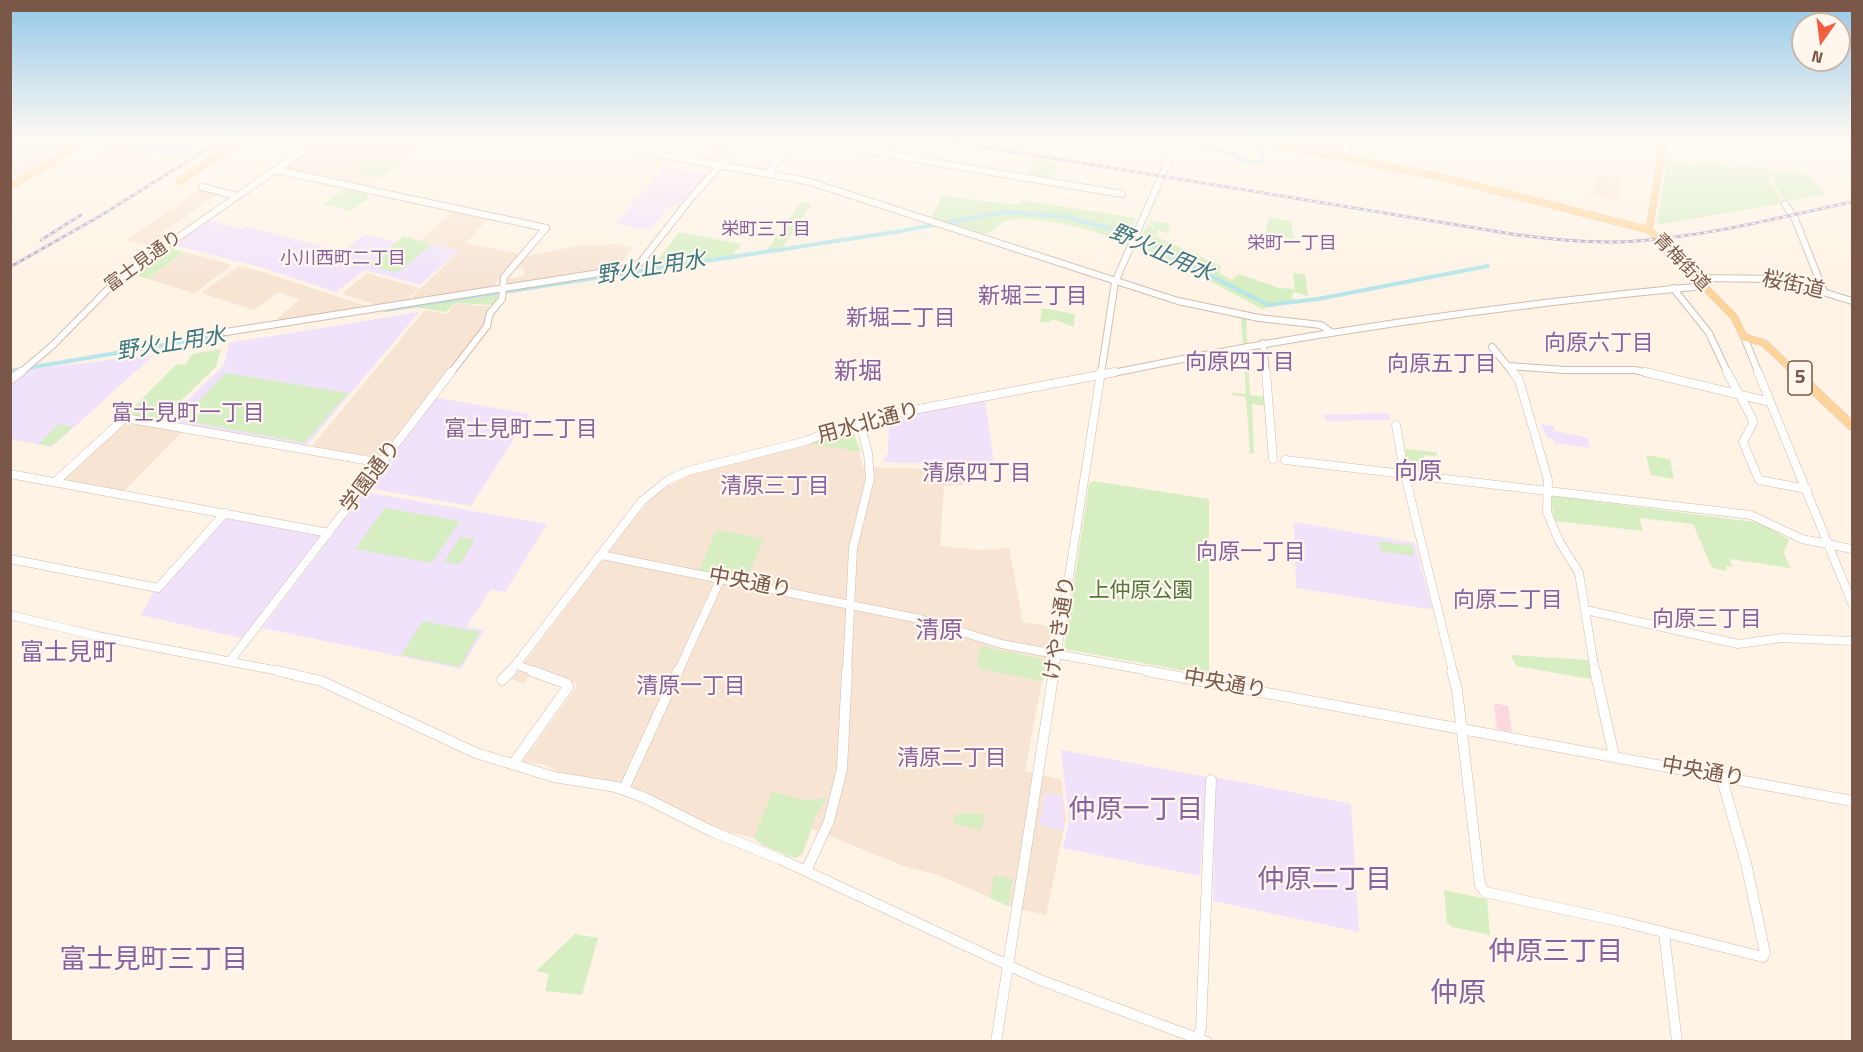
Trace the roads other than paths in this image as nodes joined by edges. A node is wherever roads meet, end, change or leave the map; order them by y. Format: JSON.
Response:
{"nodes":[{"id":1,"x":206,"y":188,"type":"edge"},
{"id":2,"x":250,"y":188,"type":"edge"},
{"id":3,"x":360,"y":188,"type":"edge"},
{"id":4,"x":701,"y":188,"type":"edge"},
{"id":5,"x":829,"y":188,"type":"edge"},
{"id":6,"x":1087,"y":188,"type":"edge"},
{"id":7,"x":1157,"y":188,"type":"edge"},
{"id":8,"x":1487,"y":188,"type":"edge"},
{"id":9,"x":1656,"y":188,"type":"edge"},
{"id":10,"x":1122,"y":194,"type":"dead end"},
{"id":11,"x":238,"y":196,"type":"junction"},
{"id":12,"x":1785,"y":204,"type":"dead end"},
{"id":13,"x":1649,"y":230,"type":"junction"},
{"id":14,"x":1696,"y":278,"type":"junction"},
{"id":15,"x":1115,"y":282,"type":"junction"},
{"id":16,"x":1703,"y":286,"type":"junction"},
{"id":17,"x":1672,"y":288,"type":"junction"},
{"id":18,"x":502,"y":292,"type":"junction"},
{"id":19,"x":1824,"y":292,"type":"junction"},
{"id":20,"x":1852,"y":301,"type":"edge"},
{"id":21,"x":1331,"y":332,"type":"junction"},
{"id":22,"x":226,"y":333,"type":"dead end"},
{"id":23,"x":1744,"y":337,"type":"junction"},
{"id":24,"x":1263,"y":343,"type":"junction"},
{"id":25,"x":1492,"y":347,"type":"dead end"},
{"id":26,"x":1508,"y":366,"type":"junction"},
{"id":27,"x":1099,"y":376,"type":"junction"},
{"id":28,"x":10,"y":380,"type":"edge"},
{"id":29,"x":1742,"y":397,"type":"junction"},
{"id":30,"x":1770,"y":402,"type":"junction"},
{"id":31,"x":860,"y":423,"type":"junction"},
{"id":32,"x":1396,"y":425,"type":"dead end"},
{"id":33,"x":1852,"y":426,"type":"edge"},
{"id":34,"x":1273,"y":459,"type":"dead end"},
{"id":35,"x":1285,"y":460,"type":"dead end"},
{"id":36,"x":382,"y":463,"type":"junction"},
{"id":37,"x":10,"y":474,"type":"edge"},
{"id":38,"x":1406,"y":476,"type":"junction"},
{"id":39,"x":55,"y":482,"type":"junction"},
{"id":40,"x":1807,"y":489,"type":"junction"},
{"id":41,"x":1548,"y":492,"type":"junction"},
{"id":42,"x":225,"y":513,"type":"junction"},
{"id":43,"x":329,"y":533,"type":"junction"},
{"id":44,"x":1828,"y":544,"type":"junction"},
{"id":45,"x":1852,"y":549,"type":"edge"},
{"id":46,"x":601,"y":555,"type":"junction"},
{"id":47,"x":10,"y":559,"type":"edge"},
{"id":48,"x":721,"y":578,"type":"junction"},
{"id":49,"x":1852,"y":603,"type":"edge"},
{"id":50,"x":850,"y":604,"type":"junction"},
{"id":51,"x":1586,"y":610,"type":"junction"},
{"id":52,"x":10,"y":615,"type":"edge"},
{"id":53,"x":1852,"y":641,"type":"edge"},
{"id":54,"x":1057,"y":654,"type":"junction"},
{"id":55,"x":230,"y":660,"type":"junction"},
{"id":56,"x":517,"y":664,"type":"junction"},
{"id":57,"x":502,"y":680,"type":"dead end"},
{"id":58,"x":1461,"y":728,"type":"junction"},
{"id":59,"x":1614,"y":756,"type":"junction"},
{"id":60,"x":513,"y":764,"type":"junction"},
{"id":61,"x":1720,"y":776,"type":"junction"},
{"id":62,"x":1211,"y":780,"type":"dead end"},
{"id":63,"x":624,"y":789,"type":"junction"},
{"id":64,"x":1852,"y":801,"type":"edge"},
{"id":65,"x":806,"y":871,"type":"junction"},
{"id":66,"x":1664,"y":933,"type":"junction"},
{"id":67,"x":1010,"y":965,"type":"junction"},
{"id":68,"x":1203,"y":1040,"type":"edge"},
{"id":69,"x":996,"y":1041,"type":"edge"},
{"id":70,"x":1677,"y":1041,"type":"edge"}],
"edges":[{"from":1,"to":11,"type":"street"},
{"from":2,"to":11,"type":"street","name":"富士見通り"},
{"from":3,"to":18,"type":"street","name":"学園通り"},
{"from":4,"to":18,"type":"street"},
{"from":5,"to":15,"type":"street"},
{"from":6,"to":10,"type":"street"},
{"from":7,"to":15,"type":"street","name":"けやき通り"},
{"from":8,"to":13,"type":"main road","name":"青梅街道"},
{"from":9,"to":13,"type":"main road"},
{"from":11,"to":28,"type":"street","name":"富士見通り"},
{"from":12,"to":19,"type":"street"},
{"from":13,"to":14,"type":"main road","name":"青梅街道"},
{"from":14,"to":16,"type":"main road","name":"青梅街道"},
{"from":14,"to":19,"type":"street","name":"桜街道"},
{"from":15,"to":21,"type":"street"},
{"from":15,"to":27,"type":"street","name":"けやき通り"},
{"from":16,"to":17,"type":"street","name":"用水北通り"},
{"from":16,"to":23,"type":"main road","name":"青梅街道"},
{"from":17,"to":21,"type":"street","name":"用水北通り"},
{"from":17,"to":29,"type":"street"},
{"from":18,"to":22,"type":"street"},
{"from":18,"to":36,"type":"street","name":"学園通り"},
{"from":19,"to":20,"type":"street","name":"桜街道"},
{"from":21,"to":24,"type":"street","name":"用水北通り"},
{"from":23,"to":30,"type":"street"},
{"from":23,"to":33,"type":"main road","number":"5"},
{"from":24,"to":27,"type":"street","name":"用水北通り"},
{"from":24,"to":34,"type":"street"},
{"from":25,"to":26,"type":"street"},
{"from":26,"to":29,"type":"street"},
{"from":26,"to":41,"type":"street"},
{"from":27,"to":31,"type":"street","name":"用水北通り"},
{"from":27,"to":54,"type":"street","name":"けやき通り"},
{"from":29,"to":30,"type":"street"},
{"from":29,"to":40,"type":"street"},
{"from":30,"to":40,"type":"street"},
{"from":31,"to":46,"type":"street","name":"用水北通り"},
{"from":31,"to":50,"type":"street"},
{"from":32,"to":38,"type":"street"},
{"from":35,"to":38,"type":"street"},
{"from":36,"to":39,"type":"street"},
{"from":36,"to":43,"type":"street","name":"学園通り"},
{"from":37,"to":39,"type":"street"},
{"from":38,"to":41,"type":"street"},
{"from":38,"to":58,"type":"street"},
{"from":39,"to":42,"type":"street"},
{"from":40,"to":44,"type":"street"},
{"from":41,"to":44,"type":"street"},
{"from":41,"to":51,"type":"street"},
{"from":42,"to":43,"type":"street"},
{"from":42,"to":47,"type":"street"},
{"from":43,"to":55,"type":"street","name":"学園通り"},
{"from":44,"to":45,"type":"street"},
{"from":44,"to":49,"type":"street"},
{"from":46,"to":48,"type":"street","name":"中央通り"},
{"from":46,"to":56,"type":"street","name":"用水北通り"},
{"from":48,"to":50,"type":"street","name":"中央通り"},
{"from":48,"to":63,"type":"street"},
{"from":50,"to":54,"type":"street","name":"中央通り"},
{"from":50,"to":65,"type":"street"},
{"from":51,"to":53,"type":"street"},
{"from":51,"to":59,"type":"street"},
{"from":52,"to":55,"type":"street"},
{"from":54,"to":58,"type":"street","name":"中央通り"},
{"from":54,"to":67,"type":"street","name":"けやき通り"},
{"from":55,"to":60,"type":"street"},
{"from":56,"to":57,"type":"street","name":"用水北通り"},
{"from":56,"to":60,"type":"street"},
{"from":58,"to":59,"type":"street","name":"中央通り"},
{"from":58,"to":66,"type":"street"},
{"from":59,"to":61,"type":"street","name":"中央通り"},
{"from":60,"to":63,"type":"street"},
{"from":61,"to":64,"type":"street","name":"中央通り"},
{"from":61,"to":66,"type":"street"},
{"from":62,"to":68,"type":"street"},
{"from":63,"to":65,"type":"street"},
{"from":65,"to":67,"type":"street"},
{"from":66,"to":70,"type":"street"},
{"from":67,"to":68,"type":"street"},
{"from":67,"to":69,"type":"street","name":"けやき通り"}]}
